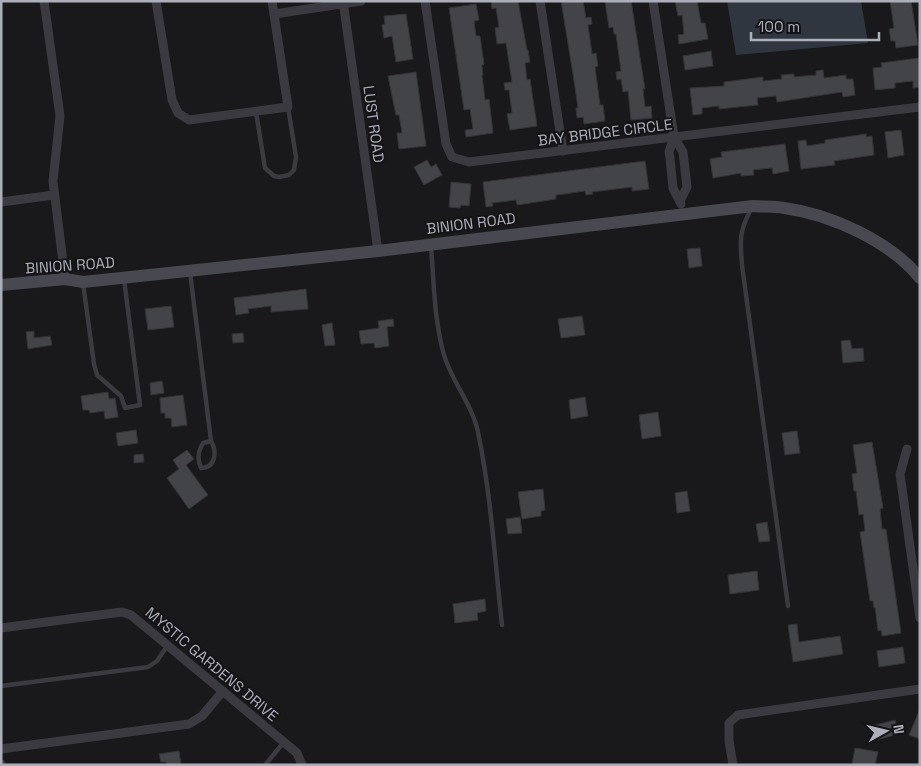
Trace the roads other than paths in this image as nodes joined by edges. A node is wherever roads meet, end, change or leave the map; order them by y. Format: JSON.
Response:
{"nodes":[{"id":1,"x":44,"y":1,"type":"edge"},
{"id":2,"x":156,"y":1,"type":"edge"},
{"id":3,"x":272,"y":1,"type":"edge"},
{"id":4,"x":361,"y":1,"type":"edge"},
{"id":5,"x":426,"y":1,"type":"edge"},
{"id":6,"x":540,"y":1,"type":"edge"},
{"id":7,"x":653,"y":1,"type":"edge"},
{"id":8,"x":343,"y":2,"type":"edge"},
{"id":9,"x":274,"y":14,"type":"junction"},
{"id":10,"x":288,"y":107,"type":"junction"},
{"id":11,"x":920,"y":107,"type":"edge"},
{"id":12,"x":256,"y":112,"type":"junction"},
{"id":13,"x":674,"y":137,"type":"junction"},
{"id":14,"x":562,"y":151,"type":"junction"},
{"id":15,"x":54,"y":195,"type":"junction"},
{"id":16,"x":1,"y":202,"type":"edge"},
{"id":17,"x":753,"y":206,"type":"junction"},
{"id":18,"x":681,"y":208,"type":"junction"},
{"id":19,"x":430,"y":244,"type":"junction"},
{"id":20,"x":378,"y":251,"type":"junction"},
{"id":21,"x":190,"y":271,"type":"junction"},
{"id":22,"x":123,"y":278,"type":"junction"},
{"id":23,"x":920,"y":278,"type":"edge"},
{"id":24,"x":65,"y":279,"type":"junction"},
{"id":25,"x":83,"y":282,"type":"junction"},
{"id":26,"x":3,"y":287,"type":"edge"},
{"id":27,"x":211,"y":441,"type":"junction"},
{"id":28,"x":906,"y":449,"type":"dead end"},
{"id":29,"x":788,"y":606,"type":"dead end"},
{"id":30,"x":920,"y":618,"type":"edge"},
{"id":31,"x":502,"y":625,"type":"dead end"},
{"id":32,"x":1,"y":628,"type":"edge"},
{"id":33,"x":168,"y":645,"type":"junction"},
{"id":34,"x":1,"y":686,"type":"edge"},
{"id":35,"x":920,"y":689,"type":"edge"},
{"id":36,"x":223,"y":691,"type":"junction"},
{"id":37,"x":284,"y":742,"type":"junction"},
{"id":38,"x":1,"y":749,"type":"edge"},
{"id":39,"x":265,"y":765,"type":"edge"},
{"id":40,"x":302,"y":765,"type":"edge"},
{"id":41,"x":733,"y":765,"type":"edge"}],
"edges":[{"from":1,"to":15,"type":"street"},
{"from":2,"to":12,"type":"street"},
{"from":3,"to":9,"type":"street"},
{"from":4,"to":8,"type":"street"},
{"from":5,"to":14,"type":"street","name":"BAY BRIDGE CIRCLE"},
{"from":6,"to":14,"type":"street"},
{"from":7,"to":13,"type":"street"},
{"from":8,"to":9,"type":"street"},
{"from":8,"to":20,"type":"street","name":"LUST ROAD"},
{"from":9,"to":10,"type":"street"},
{"from":10,"to":12,"type":"street"},
{"from":10,"to":12,"type":"lane"},
{"from":11,"to":13,"type":"street","name":"BAY BRIDGE CIRCLE"},
{"from":13,"to":14,"type":"street","name":"BAY BRIDGE CIRCLE"},
{"from":13,"to":18,"type":"street"},
{"from":13,"to":18,"type":"street"},
{"from":15,"to":16,"type":"street"},
{"from":15,"to":24,"type":"street"},
{"from":17,"to":18,"type":"main road","name":"BINION ROAD"},
{"from":17,"to":23,"type":"main road","name":"BINION ROAD"},
{"from":17,"to":29,"type":"lane"},
{"from":18,"to":19,"type":"main road","name":"BINION ROAD"},
{"from":19,"to":20,"type":"main road","name":"BINION ROAD"},
{"from":19,"to":31,"type":"lane"},
{"from":20,"to":21,"type":"main road","name":"BINION ROAD"},
{"from":21,"to":22,"type":"main road","name":"BINION ROAD"},
{"from":21,"to":27,"type":"lane"},
{"from":22,"to":25,"type":"main road","name":"BINION ROAD"},
{"from":22,"to":25,"type":"lane"},
{"from":24,"to":25,"type":"main road","name":"BINION ROAD"},
{"from":24,"to":26,"type":"main road","name":"BINION ROAD"},
{"from":27,"to":27,"type":"lane"},
{"from":28,"to":30,"type":"street"},
{"from":32,"to":33,"type":"street","name":"MYSTIC GARDENS DRIVE"},
{"from":33,"to":34,"type":"lane"},
{"from":33,"to":36,"type":"street","name":"MYSTIC GARDENS DRIVE"},
{"from":35,"to":41,"type":"street"},
{"from":36,"to":37,"type":"street","name":"MYSTIC GARDENS DRIVE"},
{"from":36,"to":38,"type":"street"},
{"from":37,"to":39,"type":"lane"},
{"from":37,"to":40,"type":"street","name":"MYSTIC GARDENS DRIVE"}]}
